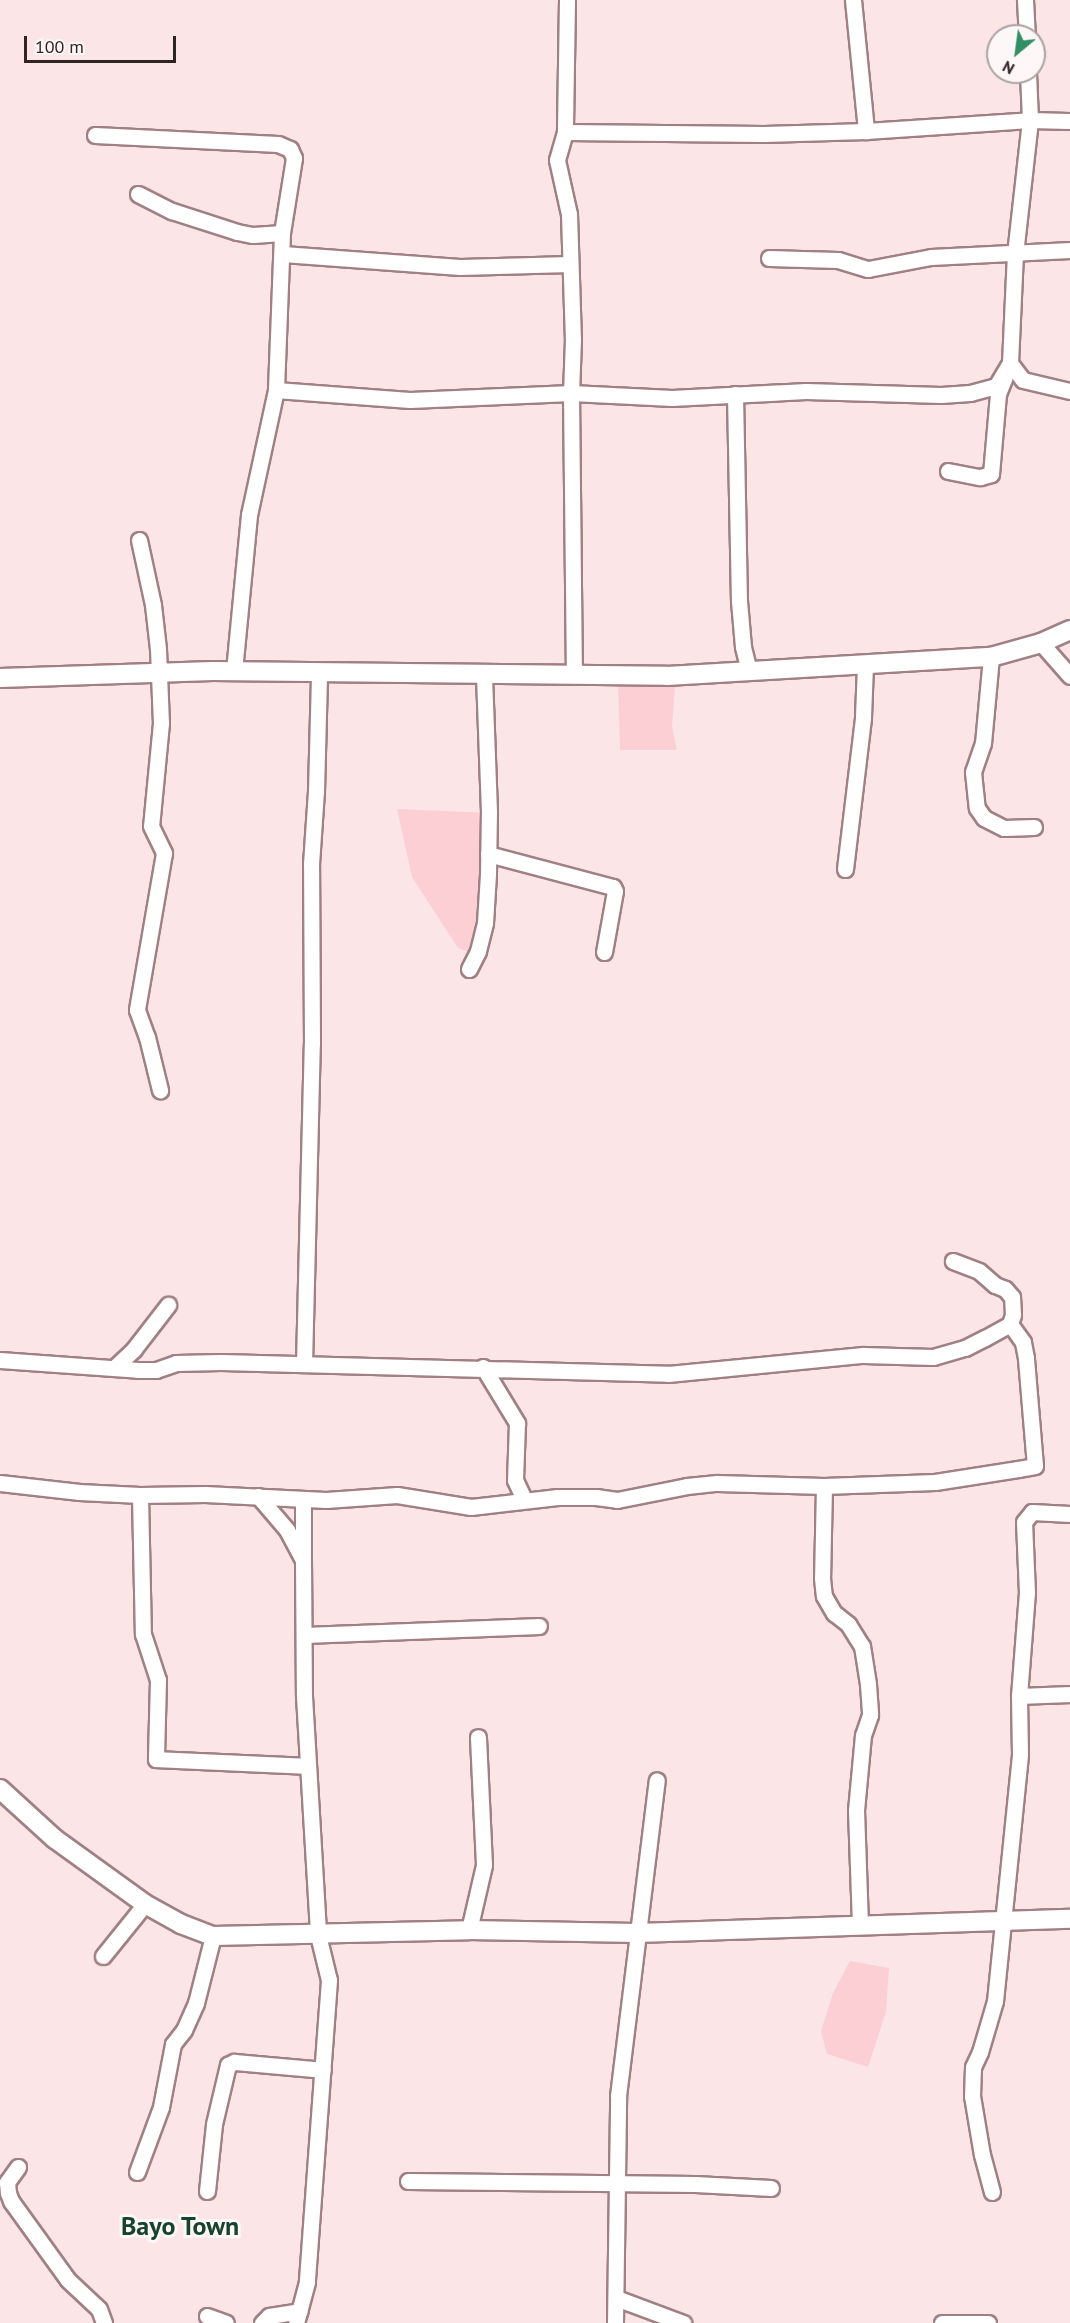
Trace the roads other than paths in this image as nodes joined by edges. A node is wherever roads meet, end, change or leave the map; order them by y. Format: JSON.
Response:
{"nodes":[{"id":1,"x":567,"y":0,"type":"edge"},
{"id":2,"x":853,"y":0,"type":"edge"},
{"id":3,"x":1025,"y":0,"type":"edge"},
{"id":4,"x":1026,"y":24,"type":"edge"},
{"id":5,"x":1028,"y":84,"type":"edge"},
{"id":6,"x":1030,"y":120,"type":"junction"},
{"id":7,"x":1070,"y":121,"type":"edge"},
{"id":8,"x":866,"y":131,"type":"junction"},
{"id":9,"x":565,"y":132,"type":"junction"},
{"id":10,"x":95,"y":135,"type":"dead end"},
{"id":11,"x":138,"y":194,"type":"dead end"},
{"id":12,"x":282,"y":233,"type":"junction"},
{"id":13,"x":1070,"y":250,"type":"edge"},
{"id":14,"x":283,"y":254,"type":"junction"},
{"id":15,"x":1015,"y":254,"type":"junction"},
{"id":16,"x":769,"y":258,"type":"dead end"},
{"id":17,"x":570,"y":264,"type":"junction"},
{"id":18,"x":1010,"y":363,"type":"junction"},
{"id":19,"x":276,"y":390,"type":"junction"},
{"id":20,"x":1070,"y":391,"type":"edge"},
{"id":21,"x":571,"y":393,"type":"junction"},
{"id":22,"x":735,"y":394,"type":"junction"},
{"id":23,"x":948,"y":471,"type":"dead end"},
{"id":24,"x":139,"y":540,"type":"dead end"},
{"id":25,"x":1070,"y":630,"type":"edge"},
{"id":26,"x":1041,"y":643,"type":"junction"},
{"id":27,"x":991,"y":657,"type":"junction"},
{"id":28,"x":865,"y":664,"type":"junction"},
{"id":29,"x":234,"y":671,"type":"junction"},
{"id":30,"x":749,"y":671,"type":"junction"},
{"id":31,"x":159,"y":674,"type":"junction"},
{"id":32,"x":319,"y":674,"type":"junction"},
{"id":33,"x":574,"y":674,"type":"junction"},
{"id":34,"x":484,"y":676,"type":"junction"},
{"id":35,"x":1070,"y":676,"type":"edge"},
{"id":36,"x":0,"y":678,"type":"edge"},
{"id":37,"x":1034,"y":827,"type":"dead end"},
{"id":38,"x":488,"y":854,"type":"junction"},
{"id":39,"x":845,"y":869,"type":"dead end"},
{"id":40,"x":604,"y":952,"type":"dead end"},
{"id":41,"x":469,"y":969,"type":"dead end"},
{"id":42,"x":160,"y":1090,"type":"dead end"},
{"id":43,"x":954,"y":1261,"type":"dead end"},
{"id":44,"x":168,"y":1305,"type":"dead end"},
{"id":45,"x":1010,"y":1324,"type":"junction"},
{"id":46,"x":0,"y":1360,"type":"edge"},
{"id":47,"x":304,"y":1364,"type":"junction"},
{"id":48,"x":115,"y":1367,"type":"junction"},
{"id":49,"x":483,"y":1367,"type":"junction"},
{"id":50,"x":0,"y":1483,"type":"edge"},
{"id":51,"x":824,"y":1486,"type":"junction"},
{"id":52,"x":140,"y":1495,"type":"junction"},
{"id":53,"x":258,"y":1496,"type":"junction"},
{"id":54,"x":524,"y":1499,"type":"junction"},
{"id":55,"x":303,"y":1500,"type":"junction"},
{"id":56,"x":1070,"y":1514,"type":"edge"},
{"id":57,"x":303,"y":1560,"type":"junction"},
{"id":58,"x":539,"y":1626,"type":"dead end"},
{"id":59,"x":305,"y":1635,"type":"junction"},
{"id":60,"x":1070,"y":1694,"type":"edge"},
{"id":61,"x":1019,"y":1696,"type":"junction"},
{"id":62,"x":477,"y":1737,"type":"dead end"},
{"id":63,"x":308,"y":1766,"type":"junction"},
{"id":64,"x":657,"y":1780,"type":"dead end"},
{"id":65,"x":0,"y":1789,"type":"edge"},
{"id":66,"x":145,"y":1904,"type":"junction"},
{"id":67,"x":1005,"y":1919,"type":"junction"},
{"id":68,"x":1070,"y":1919,"type":"edge"},
{"id":69,"x":860,"y":1924,"type":"junction"},
{"id":70,"x":469,"y":1930,"type":"junction"},
{"id":71,"x":637,"y":1933,"type":"junction"},
{"id":72,"x":318,"y":1935,"type":"junction"},
{"id":73,"x":213,"y":1936,"type":"junction"},
{"id":74,"x":103,"y":1956,"type":"dead end"},
{"id":75,"x":323,"y":2070,"type":"junction"},
{"id":76,"x":18,"y":2167,"type":"dead end"},
{"id":77,"x":137,"y":2172,"type":"dead end"},
{"id":78,"x":408,"y":2181,"type":"dead end"},
{"id":79,"x":618,"y":2183,"type":"junction"},
{"id":80,"x":4,"y":2188,"type":"edge"},
{"id":81,"x":771,"y":2188,"type":"dead end"},
{"id":82,"x":207,"y":2191,"type":"dead end"},
{"id":83,"x":992,"y":2192,"type":"dead end"},
{"id":84,"x":616,"y":2298,"type":"junction"},
{"id":85,"x":207,"y":2316,"type":"dead end"},
{"id":86,"x":298,"y":2317,"type":"edge"},
{"id":87,"x":104,"y":2323,"type":"edge"},
{"id":88,"x":226,"y":2323,"type":"edge"},
{"id":89,"x":262,"y":2323,"type":"edge"},
{"id":90,"x":615,"y":2323,"type":"edge"},
{"id":91,"x":683,"y":2323,"type":"edge"},
{"id":92,"x":942,"y":2323,"type":"edge"},
{"id":93,"x":988,"y":2323,"type":"edge"}],
"edges":[{"from":1,"to":9,"type":"street"},
{"from":2,"to":8,"type":"street"},
{"from":3,"to":4,"type":"street"},
{"from":5,"to":6,"type":"street"},
{"from":6,"to":7,"type":"street"},
{"from":6,"to":8,"type":"street"},
{"from":6,"to":15,"type":"street"},
{"from":8,"to":9,"type":"street"},
{"from":9,"to":17,"type":"street"},
{"from":10,"to":12,"type":"street"},
{"from":11,"to":12,"type":"street"},
{"from":12,"to":14,"type":"street"},
{"from":13,"to":15,"type":"street"},
{"from":14,"to":17,"type":"street"},
{"from":14,"to":19,"type":"street"},
{"from":15,"to":16,"type":"street"},
{"from":15,"to":18,"type":"street"},
{"from":17,"to":21,"type":"street"},
{"from":18,"to":20,"type":"street"},
{"from":18,"to":22,"type":"street"},
{"from":18,"to":23,"type":"street"},
{"from":19,"to":21,"type":"street"},
{"from":19,"to":29,"type":"street"},
{"from":21,"to":22,"type":"street"},
{"from":21,"to":33,"type":"street"},
{"from":22,"to":30,"type":"street"},
{"from":24,"to":31,"type":"street"},
{"from":25,"to":26,"type":"main road"},
{"from":26,"to":27,"type":"main road"},
{"from":26,"to":35,"type":"street"},
{"from":27,"to":28,"type":"main road"},
{"from":27,"to":37,"type":"street"},
{"from":28,"to":30,"type":"main road"},
{"from":28,"to":39,"type":"street"},
{"from":29,"to":31,"type":"main road"},
{"from":29,"to":32,"type":"main road"},
{"from":30,"to":33,"type":"main road"},
{"from":31,"to":36,"type":"main road"},
{"from":31,"to":42,"type":"street"},
{"from":32,"to":34,"type":"main road"},
{"from":32,"to":47,"type":"street"},
{"from":33,"to":34,"type":"main road"},
{"from":34,"to":38,"type":"street"},
{"from":38,"to":40,"type":"street"},
{"from":38,"to":41,"type":"street"},
{"from":43,"to":45,"type":"street"},
{"from":44,"to":48,"type":"street"},
{"from":45,"to":49,"type":"street"},
{"from":45,"to":51,"type":"street"},
{"from":46,"to":48,"type":"street"},
{"from":47,"to":48,"type":"street"},
{"from":47,"to":49,"type":"street"},
{"from":49,"to":54,"type":"street"},
{"from":50,"to":52,"type":"street"},
{"from":51,"to":54,"type":"street"},
{"from":51,"to":69,"type":"street"},
{"from":52,"to":53,"type":"street"},
{"from":52,"to":63,"type":"street"},
{"from":53,"to":55,"type":"street"},
{"from":53,"to":57,"type":"street"},
{"from":54,"to":55,"type":"street"},
{"from":55,"to":57,"type":"street"},
{"from":56,"to":61,"type":"street"},
{"from":57,"to":59,"type":"street"},
{"from":58,"to":59,"type":"street"},
{"from":59,"to":63,"type":"street"},
{"from":60,"to":61,"type":"street"},
{"from":61,"to":67,"type":"street"},
{"from":62,"to":70,"type":"street"},
{"from":63,"to":72,"type":"street"},
{"from":64,"to":71,"type":"street"},
{"from":65,"to":66,"type":"main road"},
{"from":66,"to":73,"type":"main road"},
{"from":66,"to":74,"type":"street"},
{"from":67,"to":68,"type":"main road"},
{"from":67,"to":69,"type":"main road"},
{"from":67,"to":83,"type":"street"},
{"from":69,"to":71,"type":"main road"},
{"from":70,"to":71,"type":"main road"},
{"from":70,"to":72,"type":"main road"},
{"from":71,"to":79,"type":"street"},
{"from":72,"to":73,"type":"main road"},
{"from":72,"to":75,"type":"street"},
{"from":73,"to":77,"type":"street"},
{"from":75,"to":82,"type":"street"},
{"from":75,"to":86,"type":"street"},
{"from":76,"to":80,"type":"street"},
{"from":78,"to":79,"type":"street"},
{"from":79,"to":81,"type":"street"},
{"from":79,"to":84,"type":"street"},
{"from":80,"to":87,"type":"street"},
{"from":84,"to":90,"type":"street"},
{"from":84,"to":91,"type":"street"},
{"from":85,"to":88,"type":"street"},
{"from":86,"to":89,"type":"street"},
{"from":92,"to":93,"type":"street"}]}
